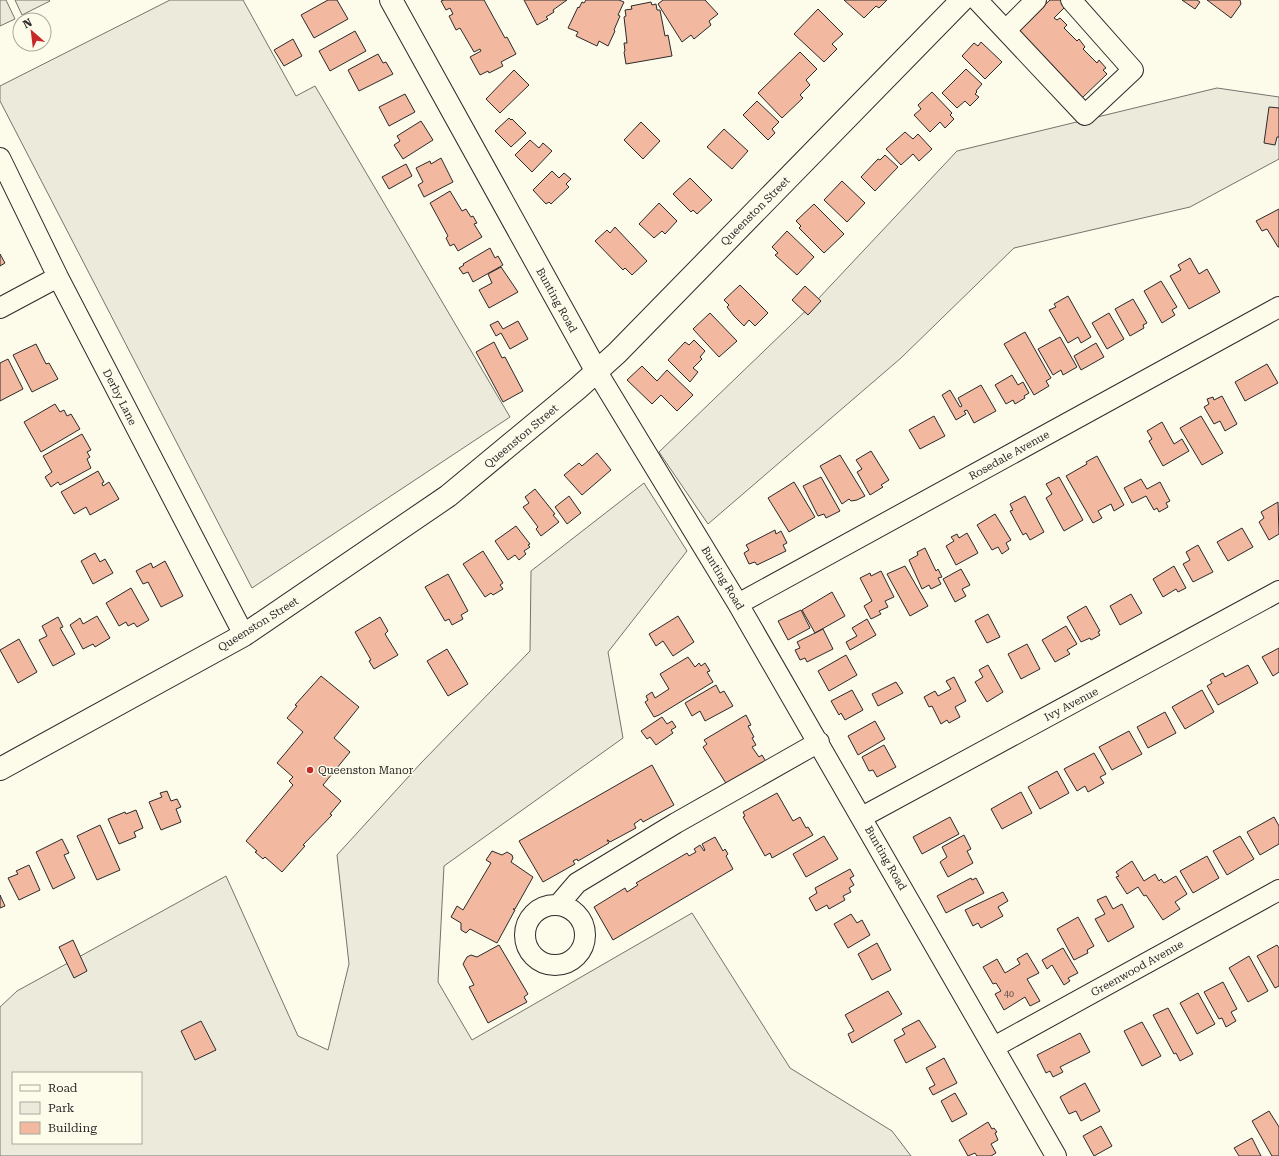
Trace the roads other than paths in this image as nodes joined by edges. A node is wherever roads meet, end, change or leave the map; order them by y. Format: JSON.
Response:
{"nodes":[{"id":1,"x":391,"y":0,"type":"edge"},
{"id":2,"x":977,"y":0,"type":"edge"},
{"id":3,"x":1036,"y":0,"type":"edge"},
{"id":4,"x":1072,"y":0,"type":"edge"},
{"id":5,"x":955,"y":2,"type":"edge"},
{"id":6,"x":1006,"y":30,"type":"junction"},
{"id":7,"x":0,"y":158,"type":"edge"},
{"id":8,"x":58,"y":277,"type":"junction"},
{"id":9,"x":0,"y":308,"type":"edge"},
{"id":10,"x":1277,"y":313,"type":"edge"},
{"id":11,"x":598,"y":372,"type":"junction"},
{"id":12,"x":1279,"y":591,"type":"edge"},
{"id":13,"x":738,"y":604,"type":"junction"},
{"id":14,"x":244,"y":635,"type":"junction"},
{"id":15,"x":819,"y":742,"type":"junction"},
{"id":16,"x":0,"y":769,"type":"edge"},
{"id":17,"x":862,"y":816,"type":"junction"},
{"id":18,"x":1279,"y":890,"type":"edge"},
{"id":19,"x":559,"y":904,"type":"dead end"},
{"id":20,"x":994,"y":1047,"type":"junction"},
{"id":21,"x":1056,"y":1156,"type":"edge"}],
"edges":[{"from":1,"to":11,"type":"main road","name":"Bunting Road"},
{"from":2,"to":6,"type":"street"},
{"from":3,"to":6,"type":"street"},
{"from":4,"to":6,"type":"street"},
{"from":5,"to":11,"type":"main road","name":"Queenston Street"},
{"from":7,"to":8,"type":"street","name":"Derby Lane"},
{"from":8,"to":9,"type":"street"},
{"from":8,"to":14,"type":"street","name":"Derby Lane"},
{"from":10,"to":13,"type":"street","name":"Rosedale Avenue"},
{"from":11,"to":13,"type":"street","name":"Bunting Road"},
{"from":11,"to":14,"type":"main road","name":"Queenston Street"},
{"from":12,"to":17,"type":"street","name":"Ivy Avenue"},
{"from":13,"to":15,"type":"street","name":"Bunting Road"},
{"from":14,"to":16,"type":"main road","name":"Queenston Street"},
{"from":15,"to":17,"type":"street","name":"Bunting Road"},
{"from":15,"to":19,"type":"street"},
{"from":17,"to":20,"type":"street","name":"Bunting Road"},
{"from":18,"to":20,"type":"street","name":"Greenwood Avenue"},
{"from":20,"to":21,"type":"street","name":"Bunting Road"}]}
